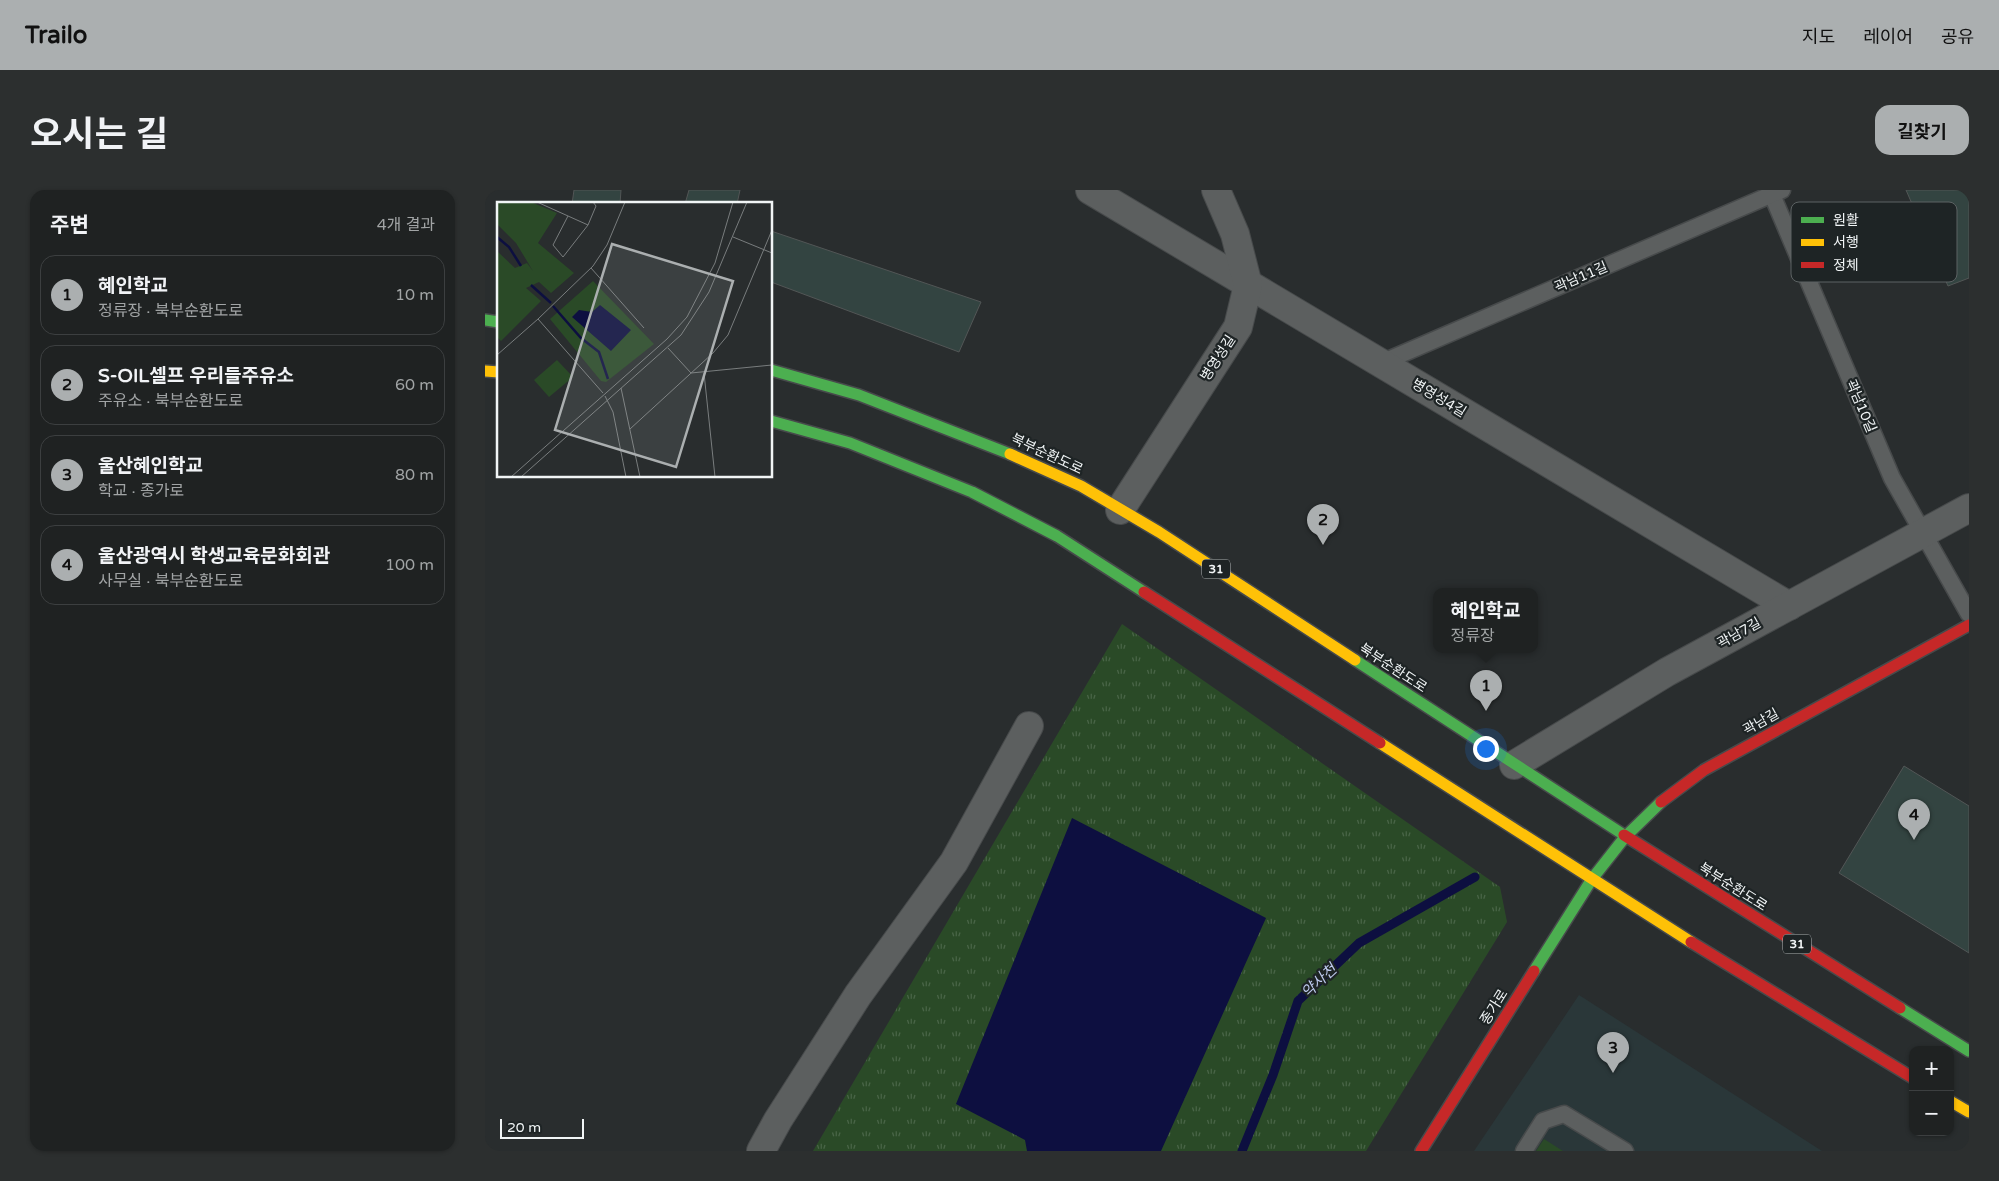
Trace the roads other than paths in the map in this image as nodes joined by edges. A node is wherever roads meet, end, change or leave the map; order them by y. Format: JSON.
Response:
{"nodes":[{"id":1,"x":1090,"y":190,"type":"edge"},
{"id":2,"x":1775,"y":191,"type":"edge"},
{"id":3,"x":1223,"y":192,"type":"edge"},
{"id":4,"x":1791,"y":230,"type":"edge"},
{"id":5,"x":1812,"y":282,"type":"edge"},
{"id":6,"x":1248,"y":285,"type":"junction"},
{"id":7,"x":1381,"y":363,"type":"junction"},
{"id":8,"x":773,"y":371,"type":"edge"},
{"id":9,"x":773,"y":422,"type":"edge"},
{"id":10,"x":1969,"y":508,"type":"edge"},
{"id":11,"x":1120,"y":510,"type":"junction"},
{"id":12,"x":1922,"y":533,"type":"junction"},
{"id":13,"x":1789,"y":606,"type":"junction"},
{"id":14,"x":1969,"y":614,"type":"edge"},
{"id":15,"x":1969,"y":625,"type":"edge"},
{"id":16,"x":1029,"y":726,"type":"dead end"},
{"id":17,"x":1513,"y":765,"type":"junction"},
{"id":18,"x":1625,"y":837,"type":"junction"},
{"id":19,"x":1592,"y":879,"type":"junction"},
{"id":20,"x":1969,"y":1051,"type":"edge"},
{"id":21,"x":1909,"y":1076,"type":"edge"},
{"id":22,"x":1954,"y":1103,"type":"edge"},
{"id":23,"x":1969,"y":1112,"type":"edge"},
{"id":24,"x":761,"y":1151,"type":"edge"},
{"id":25,"x":1421,"y":1151,"type":"edge"},
{"id":26,"x":1524,"y":1151,"type":"edge"},
{"id":27,"x":1625,"y":1151,"type":"edge"}],
"edges":[{"from":1,"to":6,"type":"street","name":"병영성4길"},
{"from":2,"to":4,"type":"lane","name":"곽남10길"},
{"from":2,"to":7,"type":"lane","name":"곽남11길"},
{"from":3,"to":6,"type":"street","name":"병영성길"},
{"from":5,"to":12,"type":"lane","name":"곽남10길"},
{"from":6,"to":7,"type":"street","name":"병영성4길"},
{"from":6,"to":11,"type":"street","name":"병영성길"},
{"from":7,"to":13,"type":"street","name":"병영성4길"},
{"from":8,"to":11,"type":"main road","name":"북부순환도로","number":"31"},
{"from":9,"to":19,"type":"main road"},
{"from":10,"to":12,"type":"street","name":"곽남7길"},
{"from":11,"to":17,"type":"main road","name":"북부순환도로","number":"31"},
{"from":12,"to":13,"type":"street","name":"곽남7길"},
{"from":12,"to":14,"type":"lane","name":"곽남10길"},
{"from":13,"to":17,"type":"street","name":"곽남7길"},
{"from":15,"to":18,"type":"main road","name":"곽남길"},
{"from":16,"to":24,"type":"street"},
{"from":17,"to":18,"type":"main road","name":"북부순환도로","number":"31"},
{"from":18,"to":19,"type":"main road","name":"곽남길"},
{"from":18,"to":20,"type":"main road","name":"북부순환도로","number":"31"},
{"from":19,"to":21,"type":"main road"},
{"from":19,"to":25,"type":"main road","name":"종가로"},
{"from":22,"to":23,"type":"main road"},
{"from":26,"to":27,"type":"lane"}]}
